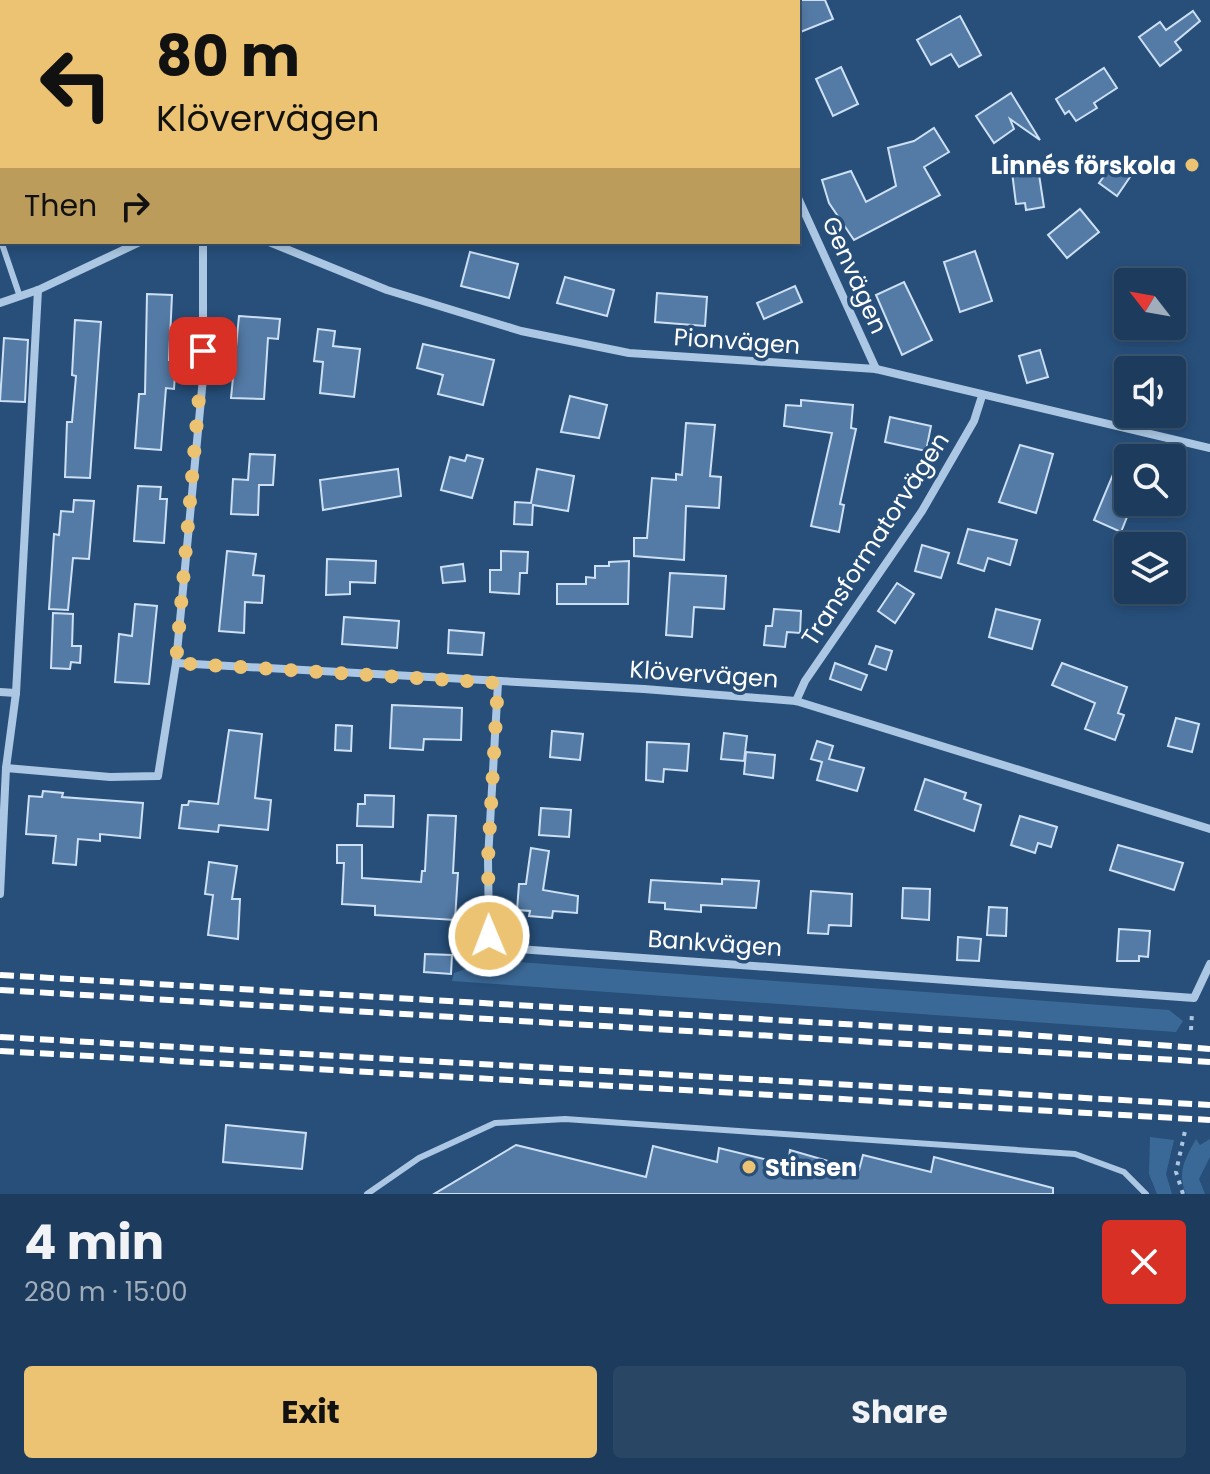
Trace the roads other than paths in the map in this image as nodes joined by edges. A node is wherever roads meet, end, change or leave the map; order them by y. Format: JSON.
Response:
{"nodes":[{"id":1,"x":800,"y":202,"type":"edge"},
{"id":2,"x":2,"y":244,"type":"edge"},
{"id":3,"x":136,"y":244,"type":"edge"},
{"id":4,"x":203,"y":244,"type":"edge"},
{"id":5,"x":274,"y":244,"type":"edge"},
{"id":6,"x":38,"y":290,"type":"junction"},
{"id":7,"x":19,"y":294,"type":"junction"},
{"id":8,"x":0,"y":303,"type":"edge"},
{"id":9,"x":876,"y":369,"type":"junction"},
{"id":10,"x":982,"y":396,"type":"junction"},
{"id":11,"x":1210,"y":448,"type":"edge"},
{"id":12,"x":176,"y":663,"type":"junction"},
{"id":13,"x":498,"y":683,"type":"junction"},
{"id":14,"x":0,"y":692,"type":"edge"},
{"id":15,"x":16,"y":693,"type":"junction"},
{"id":16,"x":796,"y":701,"type":"junction"},
{"id":17,"x":6,"y":768,"type":"junction"},
{"id":18,"x":1210,"y":829,"type":"edge"},
{"id":19,"x":0,"y":894,"type":"edge"},
{"id":20,"x":1210,"y":964,"type":"edge"},
{"id":21,"x":367,"y":1194,"type":"edge"},
{"id":22,"x":1146,"y":1194,"type":"edge"}],
"edges":[{"from":1,"to":9,"type":"street","name":"Genvägen"},
{"from":2,"to":7,"type":"lane"},
{"from":3,"to":6,"type":"street"},
{"from":4,"to":12,"type":"street"},
{"from":5,"to":9,"type":"street","name":"Pionvägen"},
{"from":6,"to":7,"type":"street"},
{"from":6,"to":15,"type":"street"},
{"from":7,"to":8,"type":"street"},
{"from":9,"to":10,"type":"street","name":"Pionvägen"},
{"from":10,"to":11,"type":"street","name":"Pionvägen"},
{"from":10,"to":16,"type":"street","name":"Transformatorvägen"},
{"from":12,"to":13,"type":"street","name":"Klövervägen"},
{"from":12,"to":17,"type":"street"},
{"from":13,"to":16,"type":"street","name":"Klövervägen"},
{"from":13,"to":20,"type":"street","name":"Bankvägen"},
{"from":14,"to":15,"type":"street"},
{"from":15,"to":17,"type":"street"},
{"from":16,"to":18,"type":"street","name":"Klövervägen"},
{"from":17,"to":19,"type":"street"},
{"from":21,"to":22,"type":"lane"}]}
